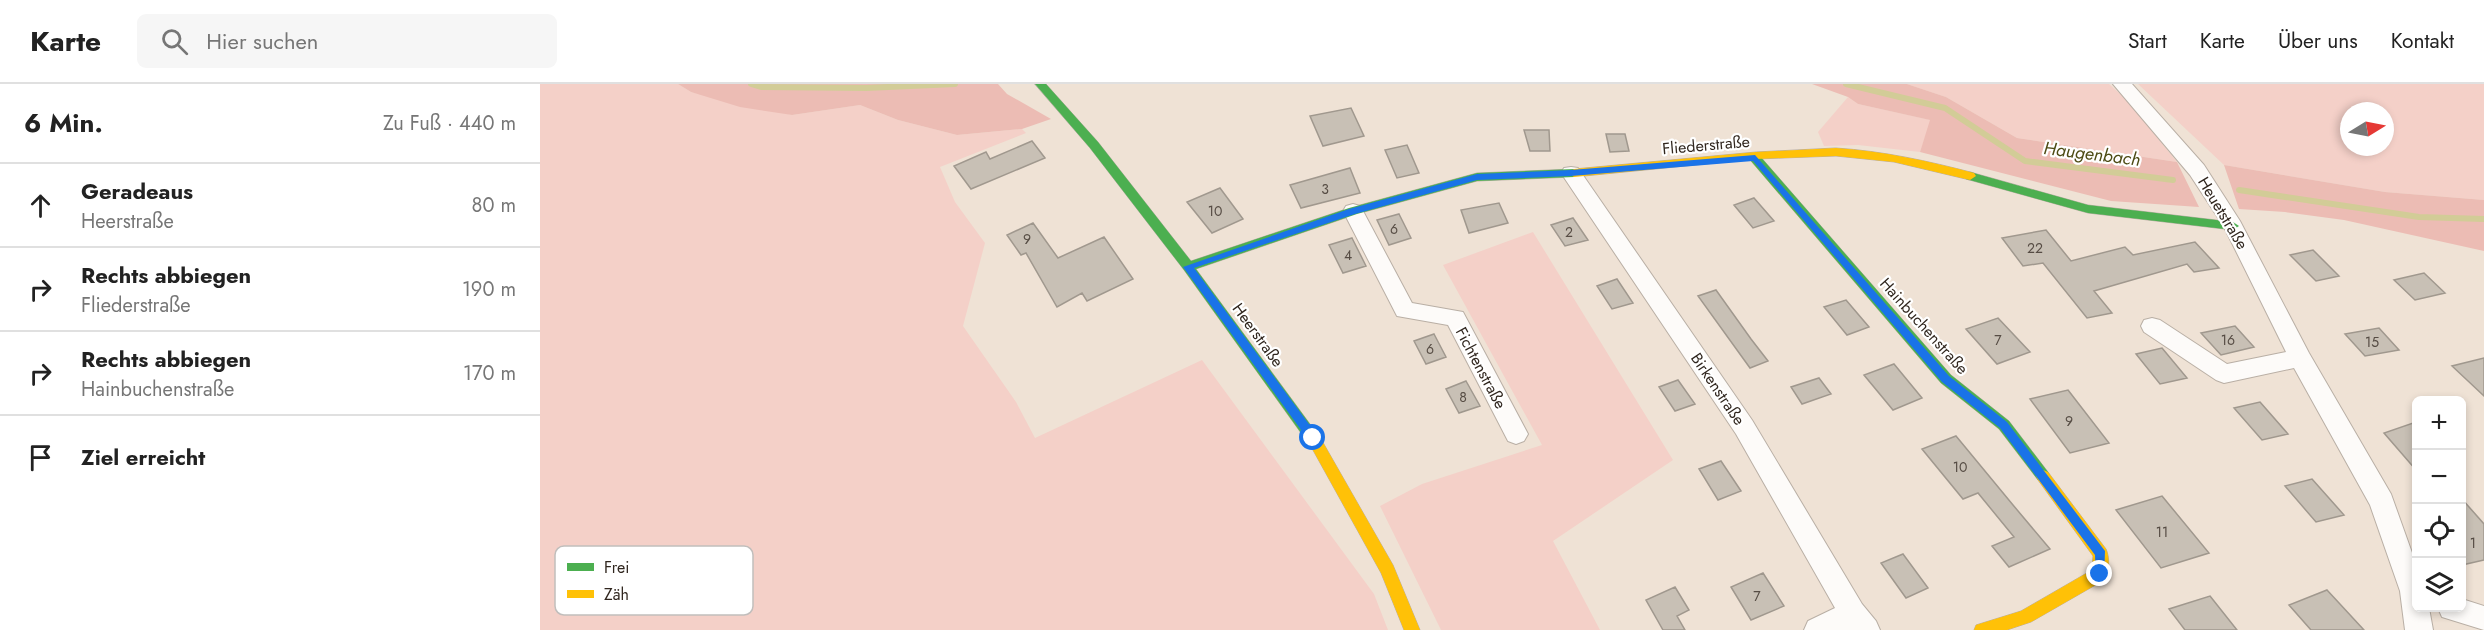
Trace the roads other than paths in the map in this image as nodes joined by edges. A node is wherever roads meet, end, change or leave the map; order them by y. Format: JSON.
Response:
{"nodes":[{"id":1,"x":1040,"y":84,"type":"edge"},
{"id":2,"x":2122,"y":84,"type":"edge"},
{"id":3,"x":1755,"y":158,"type":"junction"},
{"id":4,"x":1571,"y":173,"type":"junction"},
{"id":5,"x":1353,"y":212,"type":"junction"},
{"id":6,"x":2233,"y":226,"type":"junction"},
{"id":7,"x":1188,"y":267,"type":"junction"},
{"id":8,"x":2152,"y":326,"type":"dead end"},
{"id":9,"x":2300,"y":358,"type":"junction"},
{"id":10,"x":1516,"y":434,"type":"dead end"},
{"id":11,"x":2412,"y":584,"type":"edge"},
{"id":12,"x":2417,"y":612,"type":"edge"},
{"id":13,"x":2463,"y":612,"type":"edge"},
{"id":14,"x":2484,"y":619,"type":"edge"},
{"id":15,"x":1859,"y":622,"type":"edge"},
{"id":16,"x":1412,"y":630,"type":"edge"},
{"id":17,"x":1818,"y":630,"type":"edge"},
{"id":18,"x":1982,"y":630,"type":"edge"},
{"id":19,"x":2419,"y":630,"type":"edge"}],
"edges":[{"from":1,"to":7,"type":"street","name":"Heerstraße"},
{"from":2,"to":6,"type":"street","name":"Heuetstraße"},
{"from":3,"to":4,"type":"street","name":"Fliederstraße"},
{"from":3,"to":6,"type":"street","name":"Fliederstraße"},
{"from":3,"to":18,"type":"street","name":"Hainbuchenstraße"},
{"from":4,"to":5,"type":"street","name":"Fliederstraße"},
{"from":4,"to":15,"type":"street","name":"Birkenstraße"},
{"from":5,"to":7,"type":"street","name":"Fliederstraße"},
{"from":5,"to":10,"type":"street","name":"Fichtenstraße"},
{"from":6,"to":9,"type":"street","name":"Heuetstraße"},
{"from":7,"to":16,"type":"street","name":"Heerstraße"},
{"from":8,"to":9,"type":"street"},
{"from":9,"to":11,"type":"street","name":"Heuetstraße"},
{"from":12,"to":19,"type":"street","name":"Heuetstraße"},
{"from":13,"to":14,"type":"street"},
{"from":15,"to":17,"type":"street"}]}
